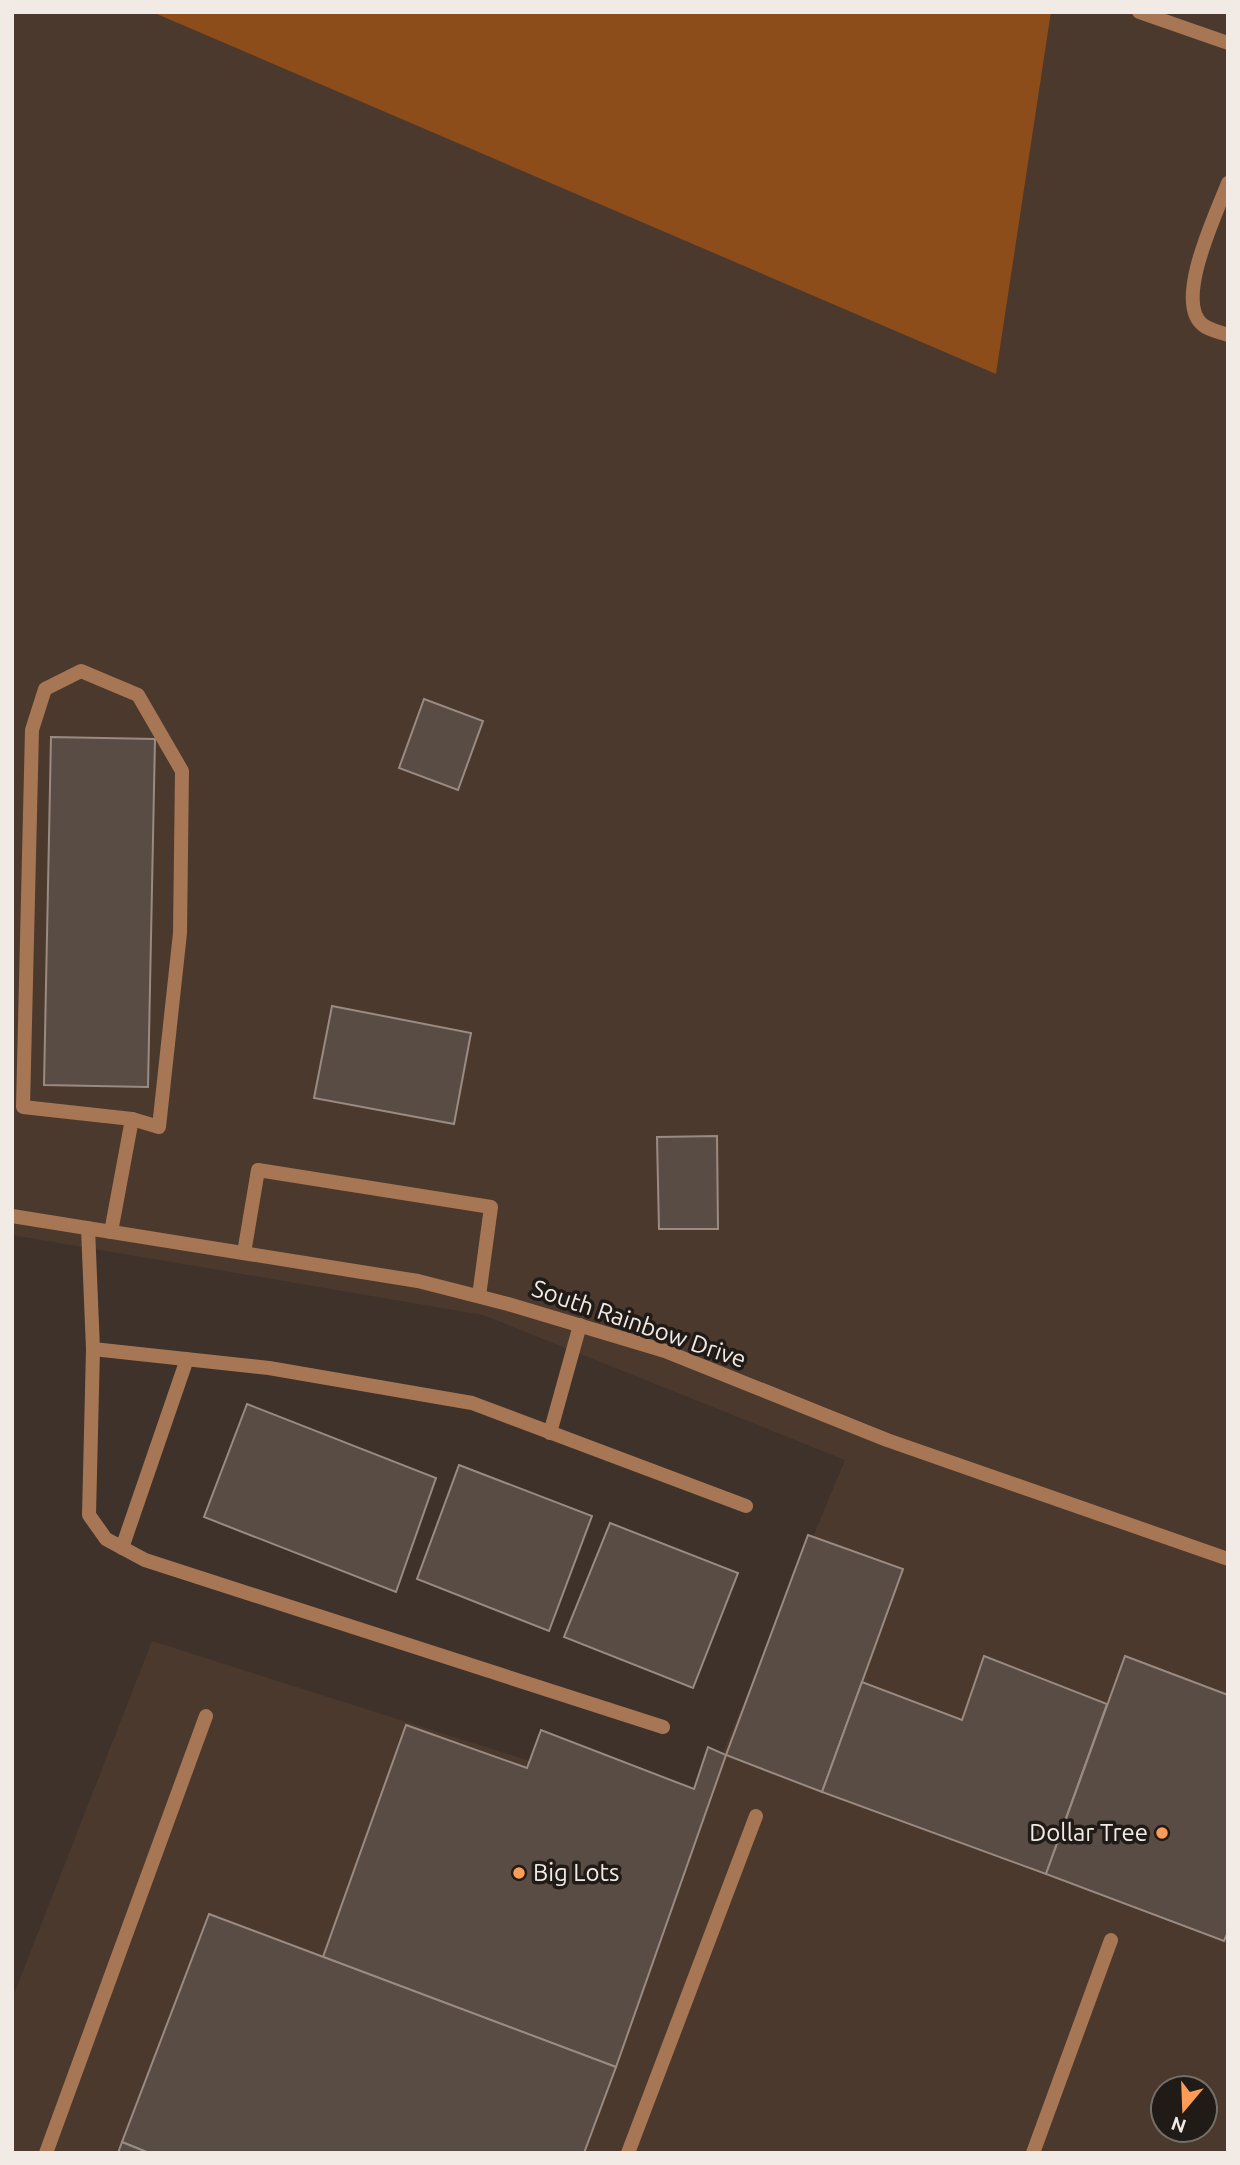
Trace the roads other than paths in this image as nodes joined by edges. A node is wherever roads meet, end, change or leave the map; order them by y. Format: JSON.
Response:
{"nodes":[{"id":1,"x":1139,"y":12,"type":"edge"},
{"id":2,"x":1228,"y":43,"type":"edge"},
{"id":3,"x":1228,"y":183,"type":"edge"},
{"id":4,"x":1228,"y":335,"type":"edge"},
{"id":5,"x":132,"y":1119,"type":"junction"},
{"id":6,"x":12,"y":1216,"type":"edge"},
{"id":7,"x":88,"y":1228,"type":"junction"},
{"id":8,"x":111,"y":1232,"type":"junction"},
{"id":9,"x":244,"y":1253,"type":"junction"},
{"id":10,"x":479,"y":1296,"type":"junction"},
{"id":11,"x":580,"y":1325,"type":"junction"},
{"id":12,"x":93,"y":1349,"type":"junction"},
{"id":13,"x":187,"y":1359,"type":"junction"},
{"id":14,"x":550,"y":1433,"type":"junction"},
{"id":15,"x":746,"y":1506,"type":"dead end"},
{"id":16,"x":122,"y":1548,"type":"junction"},
{"id":17,"x":1228,"y":1559,"type":"edge"},
{"id":18,"x":206,"y":1716,"type":"dead end"},
{"id":19,"x":663,"y":1727,"type":"dead end"},
{"id":20,"x":756,"y":1816,"type":"dead end"},
{"id":21,"x":1111,"y":1940,"type":"dead end"},
{"id":22,"x":46,"y":2153,"type":"edge"},
{"id":23,"x":628,"y":2153,"type":"edge"},
{"id":24,"x":1033,"y":2153,"type":"edge"}],
"edges":[{"from":1,"to":2,"type":"street"},
{"from":3,"to":4,"type":"street"},
{"from":5,"to":5,"type":"street"},
{"from":5,"to":8,"type":"street"},
{"from":6,"to":7,"type":"street","name":"South Rainbow Drive"},
{"from":7,"to":8,"type":"street","name":"South Rainbow Drive"},
{"from":7,"to":12,"type":"street"},
{"from":8,"to":9,"type":"street","name":"South Rainbow Drive"},
{"from":9,"to":10,"type":"street","name":"South Rainbow Drive"},
{"from":9,"to":10,"type":"street"},
{"from":10,"to":11,"type":"street","name":"South Rainbow Drive"},
{"from":11,"to":14,"type":"street"},
{"from":11,"to":17,"type":"street","name":"South Rainbow Drive"},
{"from":12,"to":13,"type":"street"},
{"from":12,"to":16,"type":"street"},
{"from":13,"to":14,"type":"street"},
{"from":13,"to":16,"type":"street"},
{"from":14,"to":15,"type":"street"},
{"from":16,"to":19,"type":"street"},
{"from":18,"to":22,"type":"street"},
{"from":20,"to":23,"type":"street"},
{"from":21,"to":24,"type":"street"}]}
